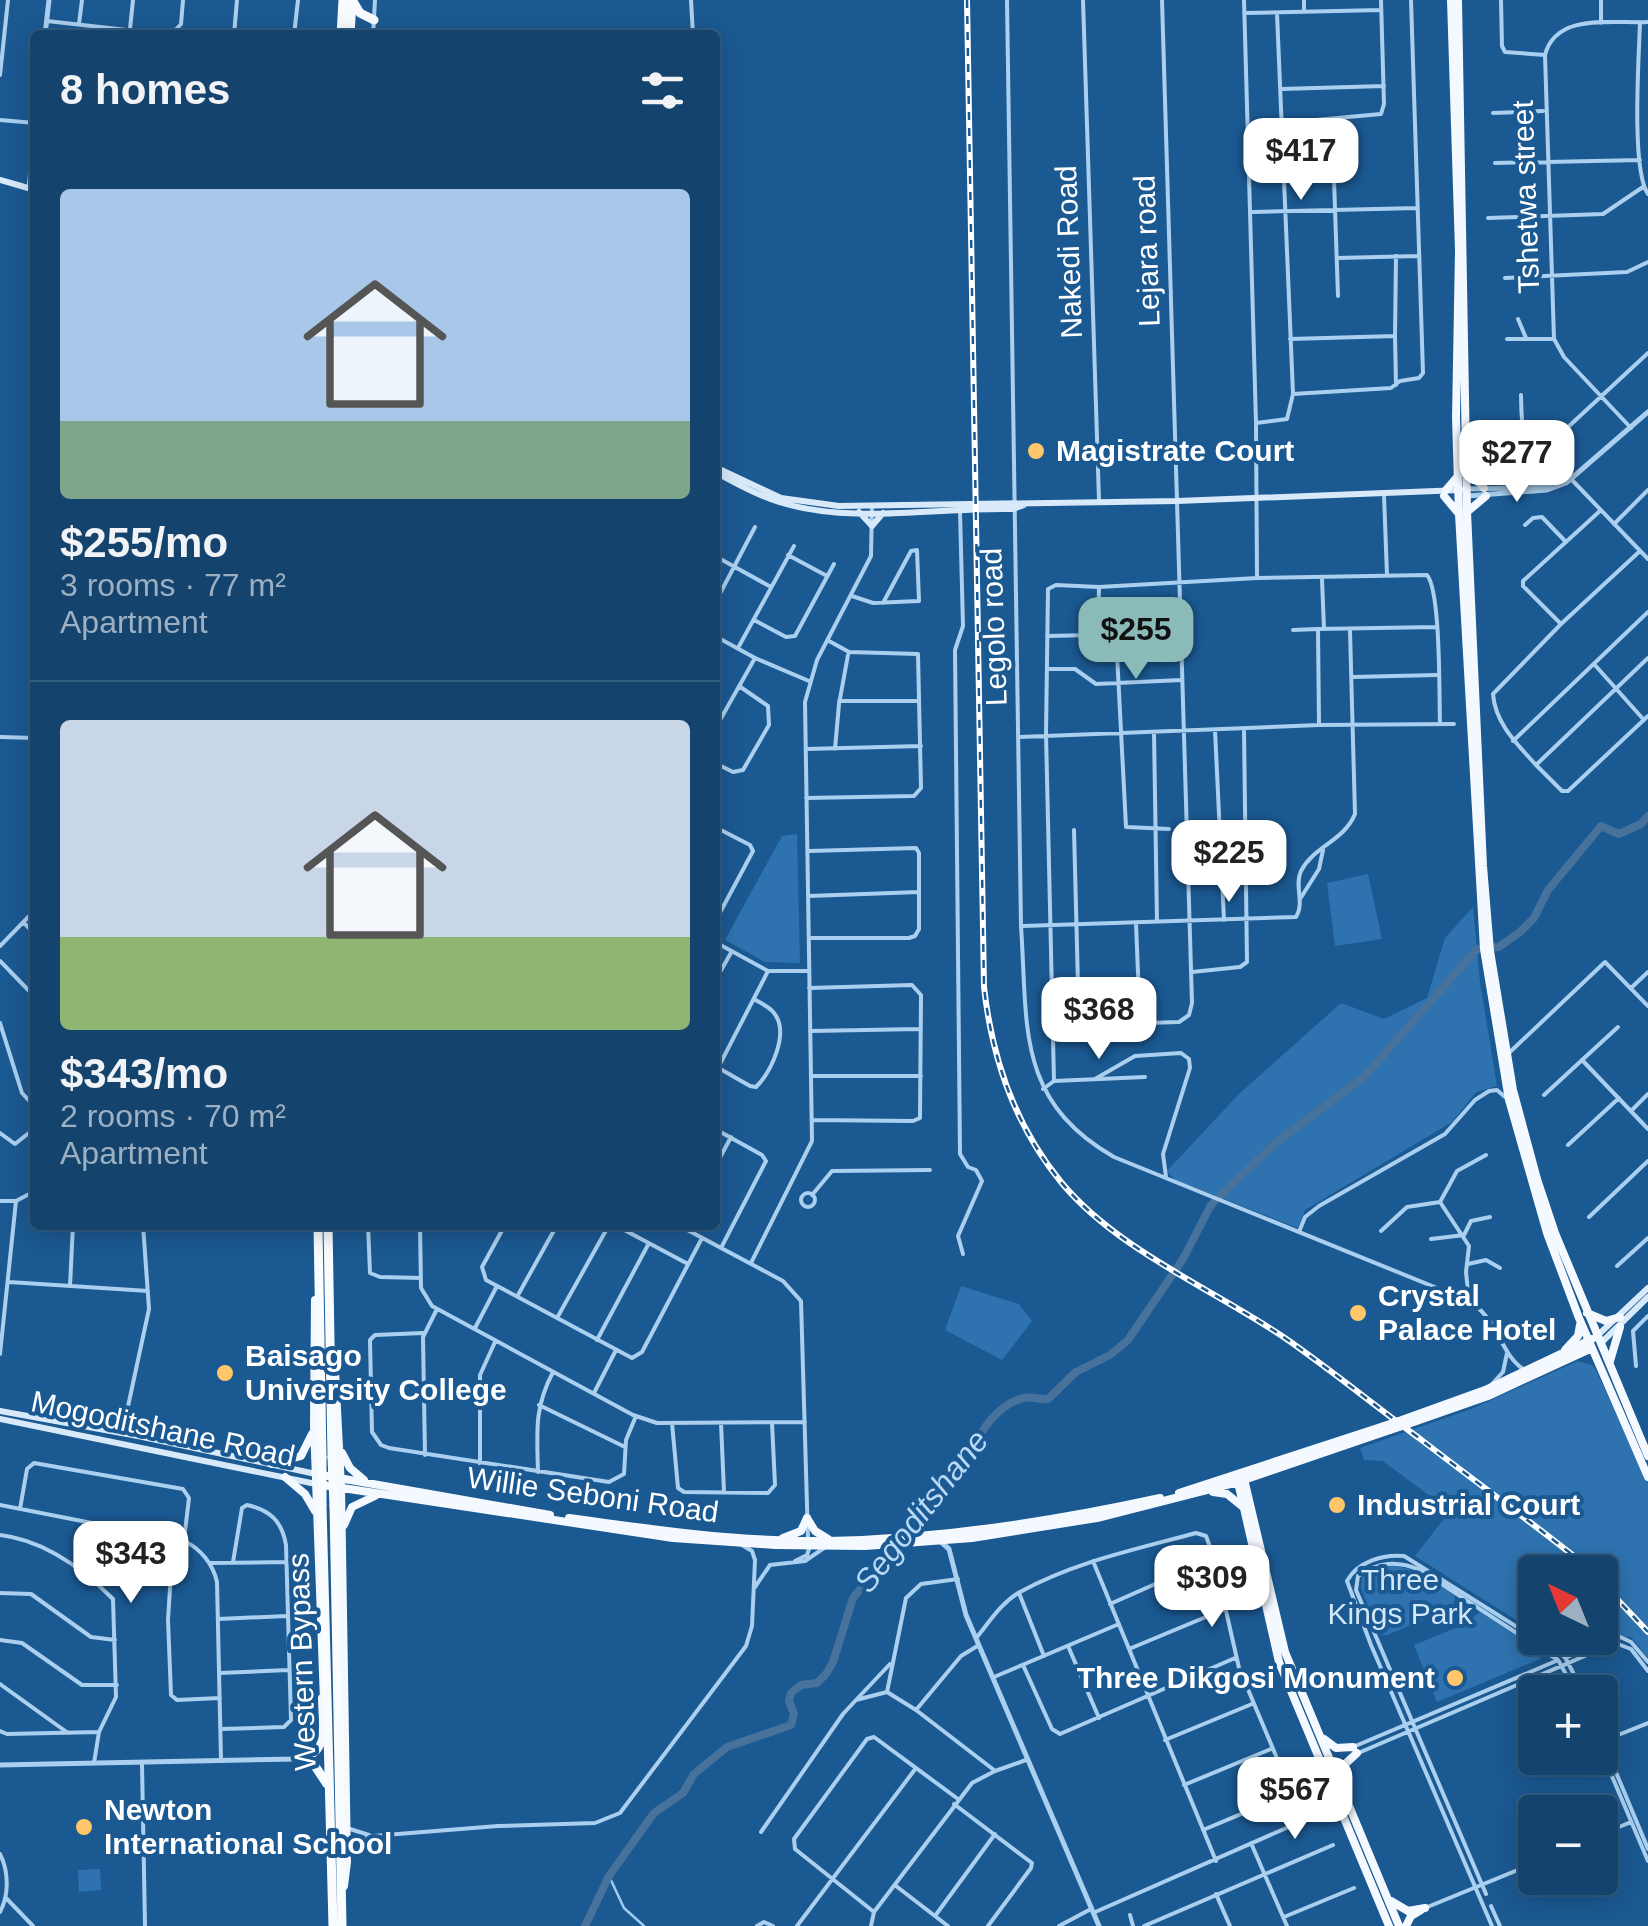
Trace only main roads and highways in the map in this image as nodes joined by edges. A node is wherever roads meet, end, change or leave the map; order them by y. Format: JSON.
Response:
{"nodes":[{"id":1,"x":343,"y":0,"type":"edge"},
{"id":2,"x":353,"y":0,"type":"edge"},
{"id":3,"x":1455,"y":0,"type":"edge"},
{"id":4,"x":341,"y":30,"type":"edge"},
{"id":5,"x":351,"y":30,"type":"edge"},
{"id":6,"x":358,"y":30,"type":"edge"},
{"id":7,"x":0,"y":180,"type":"edge"},
{"id":8,"x":30,"y":188,"type":"edge"},
{"id":9,"x":1466,"y":462,"type":"junction"},
{"id":10,"x":720,"y":472,"type":"edge"},
{"id":11,"x":1458,"y":476,"type":"junction"},
{"id":12,"x":754,"y":490,"type":"junction"},
{"id":13,"x":1442,"y":493,"type":"junction"},
{"id":14,"x":1463,"y":493,"type":"junction"},
{"id":15,"x":1013,"y":506,"type":"junction"},
{"id":16,"x":872,"y":510,"type":"junction"},
{"id":17,"x":858,"y":512,"type":"junction"},
{"id":18,"x":885,"y":512,"type":"junction"},
{"id":19,"x":1463,"y":513,"type":"junction"},
{"id":20,"x":1487,"y":950,"type":"junction"},
{"id":21,"x":318,"y":1230,"type":"edge"},
{"id":22,"x":328,"y":1230,"type":"edge"},
{"id":23,"x":1648,"y":1288,"type":"edge"},
{"id":24,"x":329,"y":1296,"type":"junction"},
{"id":25,"x":1648,"y":1297,"type":"edge"},
{"id":26,"x":1583,"y":1316,"type":"junction"},
{"id":27,"x":1620,"y":1322,"type":"junction"},
{"id":28,"x":1595,"y":1342,"type":"junction"},
{"id":29,"x":1564,"y":1357,"type":"junction"},
{"id":30,"x":1605,"y":1365,"type":"junction"},
{"id":31,"x":0,"y":1411,"type":"edge"},
{"id":32,"x":0,"y":1419,"type":"edge"},
{"id":33,"x":1404,"y":1423,"type":"junction"},
{"id":34,"x":314,"y":1424,"type":"junction"},
{"id":35,"x":1387,"y":1428,"type":"junction"},
{"id":36,"x":339,"y":1444,"type":"junction"},
{"id":37,"x":1648,"y":1456,"type":"edge"},
{"id":38,"x":327,"y":1457,"type":"junction"},
{"id":39,"x":272,"y":1464,"type":"junction"},
{"id":40,"x":1266,"y":1473,"type":"junction"},
{"id":41,"x":286,"y":1477,"type":"junction"},
{"id":42,"x":1648,"y":1477,"type":"edge"},
{"id":43,"x":1240,"y":1478,"type":"junction"},
{"id":44,"x":316,"y":1479,"type":"junction"},
{"id":45,"x":340,"y":1483,"type":"junction"},
{"id":46,"x":372,"y":1484,"type":"junction"},
{"id":47,"x":1205,"y":1492,"type":"junction"},
{"id":48,"x":384,"y":1494,"type":"junction"},
{"id":49,"x":1247,"y":1505,"type":"junction"},
{"id":50,"x":328,"y":1506,"type":"junction"},
{"id":51,"x":317,"y":1516,"type":"junction"},
{"id":52,"x":922,"y":1539,"type":"junction"},
{"id":53,"x":779,"y":1540,"type":"junction"},
{"id":54,"x":342,"y":1541,"type":"junction"},
{"id":55,"x":808,"y":1543,"type":"junction"},
{"id":56,"x":828,"y":1544,"type":"junction"},
{"id":57,"x":322,"y":1684,"type":"junction"},
{"id":58,"x":329,"y":1730,"type":"junction"},
{"id":59,"x":1317,"y":1732,"type":"junction"},
{"id":60,"x":298,"y":1758,"type":"joint"},
{"id":61,"x":1326,"y":1763,"type":"junction"},
{"id":62,"x":1339,"y":1782,"type":"junction"},
{"id":63,"x":1334,"y":1795,"type":"junction"},
{"id":64,"x":330,"y":1796,"type":"junction"},
{"id":65,"x":1344,"y":1818,"type":"junction"},
{"id":66,"x":1387,"y":1898,"type":"junction"},
{"id":67,"x":342,"y":1906,"type":"junction"},
{"id":68,"x":333,"y":1926,"type":"edge"},
{"id":69,"x":342,"y":1926,"type":"edge"},
{"id":70,"x":1389,"y":1926,"type":"edge"},
{"id":71,"x":1403,"y":1926,"type":"edge"}],
"edges":[{"from":1,"to":4,"type":"highway"},
{"from":2,"to":5,"type":"highway"},
{"from":2,"to":6,"type":"highway"},
{"from":3,"to":9,"type":"main road"},
{"from":3,"to":11,"type":"main road"},
{"from":7,"to":8,"type":"main road"},
{"from":9,"to":14,"type":"main road"},
{"from":9,"to":19,"type":"main road"},
{"from":10,"to":12,"type":"main road"},
{"from":11,"to":13,"type":"main road"},
{"from":11,"to":14,"type":"main road"},
{"from":12,"to":16,"type":"main road"},
{"from":12,"to":17,"type":"main road"},
{"from":13,"to":14,"type":"main road"},
{"from":13,"to":15,"type":"main road"},
{"from":13,"to":19,"type":"main road"},
{"from":14,"to":19,"type":"main road"},
{"from":15,"to":16,"type":"main road"},
{"from":15,"to":18,"type":"main road"},
{"from":16,"to":17,"type":"main road"},
{"from":16,"to":18,"type":"main road"},
{"from":17,"to":18,"type":"main road"},
{"from":19,"to":20,"type":"main road"},
{"from":20,"to":26,"type":"main road"},
{"from":20,"to":26,"type":"main road"},
{"from":21,"to":34,"type":"main road"},
{"from":21,"to":38,"type":"highway"},
{"from":22,"to":24,"type":"highway"},
{"from":23,"to":27,"type":"main road"},
{"from":24,"to":36,"type":"main road"},
{"from":24,"to":38,"type":"highway"},
{"from":25,"to":27,"type":"main road"},
{"from":26,"to":27,"type":"main road"},
{"from":26,"to":28,"type":"main road"},
{"from":26,"to":29,"type":"main road"},
{"from":27,"to":28,"type":"main road"},
{"from":27,"to":30,"type":"main road"},
{"from":28,"to":29,"type":"main road"},
{"from":28,"to":30,"type":"main road"},
{"from":29,"to":30,"type":"main road"},
{"from":29,"to":33,"type":"main road"},
{"from":29,"to":33,"type":"main road"},
{"from":30,"to":37,"type":"main road"},
{"from":30,"to":42,"type":"main road"},
{"from":31,"to":39,"type":"main road","name":"Mogoditshane Road"},
{"from":32,"to":41,"type":"main road","name":"Mogoditshane Road"},
{"from":33,"to":35,"type":"main road","bridge":true},
{"from":34,"to":39,"type":"main road"},
{"from":34,"to":44,"type":"main road"},
{"from":35,"to":40,"type":"main road"},
{"from":35,"to":43,"type":"main road"},
{"from":36,"to":45,"type":"main road"},
{"from":36,"to":46,"type":"main road"},
{"from":38,"to":50,"type":"highway","name":"Western Bypass","bridge":true},
{"from":39,"to":44,"type":"main road","name":"Mogoditshane Road"},
{"from":40,"to":43,"type":"main road"},
{"from":40,"to":49,"type":"main road"},
{"from":41,"to":44,"type":"main road","name":"Mogoditshane Road"},
{"from":41,"to":51,"type":"main road"},
{"from":43,"to":47,"type":"main road"},
{"from":43,"to":49,"type":"main road"},
{"from":43,"to":52,"type":"main road"},
{"from":44,"to":45,"type":"main road","name":"Willie Seboni Road"},
{"from":44,"to":51,"type":"main road"},
{"from":45,"to":46,"type":"main road","name":"Willie Seboni Road"},
{"from":45,"to":48,"type":"main road","name":"Willie Seboni Road"},
{"from":45,"to":54,"type":"main road"},
{"from":46,"to":53,"type":"main road","name":"Willie Seboni Road"},
{"from":47,"to":49,"type":"main road"},
{"from":47,"to":52,"type":"main road"},
{"from":48,"to":54,"type":"main road"},
{"from":48,"to":55,"type":"main road","name":"Willie Seboni Road"},
{"from":49,"to":59,"type":"main road"},
{"from":49,"to":61,"type":"main road"},
{"from":50,"to":58,"type":"highway","name":"Western Bypass"},
{"from":50,"to":67,"type":"highway","name":"Western Bypass"},
{"from":51,"to":57,"type":"main road"},
{"from":52,"to":56,"type":"main road","name":"Willie Seboni Road"},
{"from":53,"to":55,"type":"main road","name":"Willie Seboni Road"},
{"from":53,"to":56,"type":"main road"},
{"from":54,"to":67,"type":"main road"},
{"from":55,"to":56,"type":"main road","name":"Willie Seboni Road"},
{"from":57,"to":58,"type":"main road"},
{"from":57,"to":60,"type":"main road"},
{"from":58,"to":64,"type":"highway","name":"Western Bypass"},
{"from":59,"to":61,"type":"main road"},
{"from":59,"to":62,"type":"main road"},
{"from":60,"to":64,"type":"highway"},
{"from":61,"to":62,"type":"main road"},
{"from":61,"to":63,"type":"main road"},
{"from":62,"to":66,"type":"main road"},
{"from":63,"to":65,"type":"main road"},
{"from":63,"to":65,"type":"main road"},
{"from":64,"to":68,"type":"highway","name":"Western Bypass"},
{"from":65,"to":70,"type":"main road"},
{"from":66,"to":71,"type":"main road"},
{"from":66,"to":71,"type":"main road"},
{"from":67,"to":69,"type":"highway","name":"Western Bypass"}]}
